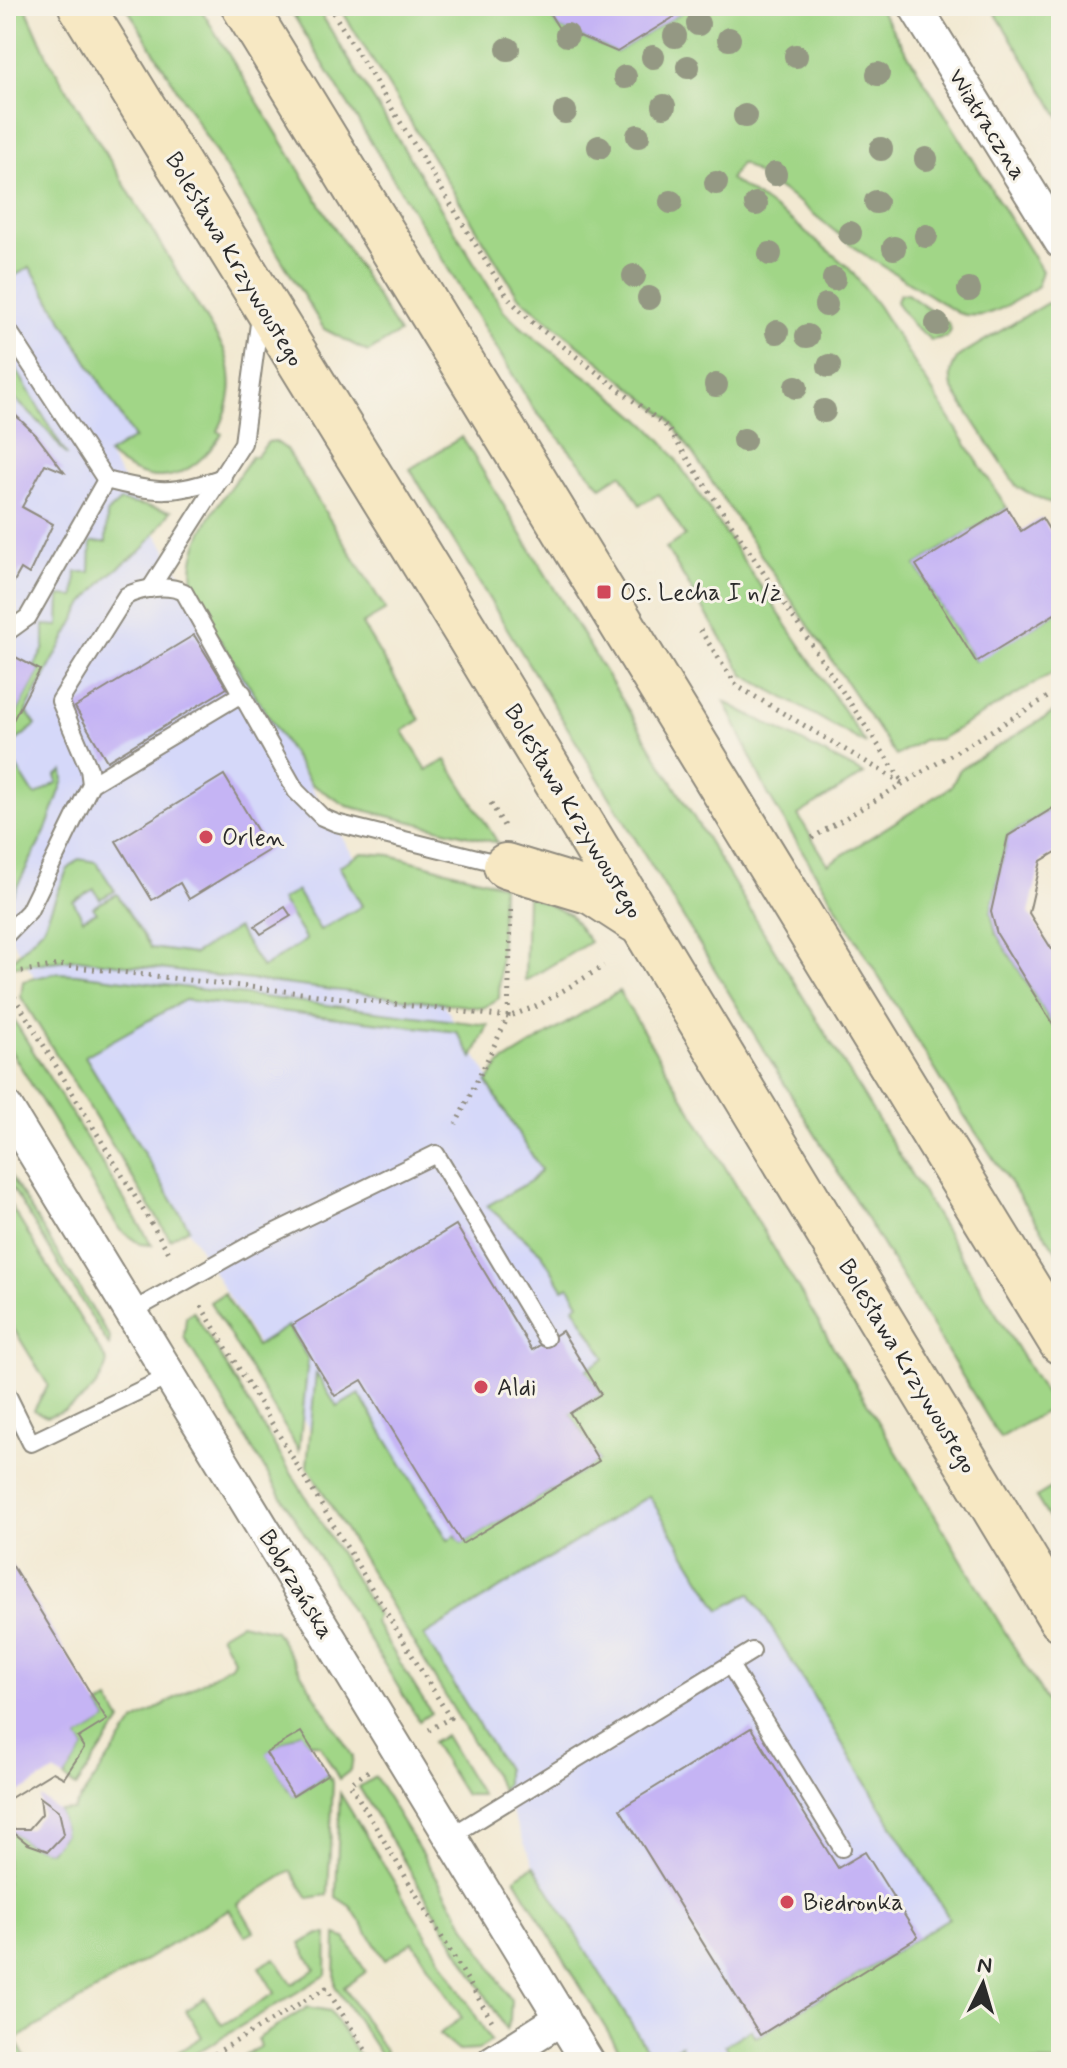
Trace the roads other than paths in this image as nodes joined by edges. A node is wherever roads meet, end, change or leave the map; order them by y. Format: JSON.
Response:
{"nodes":[{"id":1,"x":81,"y":6,"type":"edge"},
{"id":2,"x":244,"y":6,"type":"edge"},
{"id":3,"x":915,"y":6,"type":"edge"},
{"id":4,"x":1061,"y":242,"type":"edge"},
{"id":5,"x":260,"y":299,"type":"junction"},
{"id":6,"x":6,"y":327,"type":"edge"},
{"id":7,"x":223,"y":477,"type":"junction"},
{"id":8,"x":106,"y":480,"type":"junction"},
{"id":9,"x":150,"y":589,"type":"junction"},
{"id":10,"x":6,"y":633,"type":"edge"},
{"id":11,"x":243,"y":693,"type":"junction"},
{"id":12,"x":91,"y":784,"type":"junction"},
{"id":13,"x":509,"y":866,"type":"joint"},
{"id":14,"x":648,"y":932,"type":"junction"},
{"id":15,"x":6,"y":935,"type":"edge"},
{"id":16,"x":6,"y":1107,"type":"edge"},
{"id":17,"x":131,"y":1312,"type":"junction"},
{"id":18,"x":546,"y":1338,"type":"dead end"},
{"id":19,"x":1061,"y":1342,"type":"edge"},
{"id":20,"x":170,"y":1376,"type":"junction"},
{"id":21,"x":6,"y":1392,"type":"edge"},
{"id":22,"x":1059,"y":1618,"type":"edge"},
{"id":23,"x":752,"y":1651,"type":"dead end"},
{"id":24,"x":730,"y":1665,"type":"junction"},
{"id":25,"x":451,"y":1836,"type":"junction"},
{"id":26,"x":842,"y":1848,"type":"dead end"},
{"id":27,"x":562,"y":2018,"type":"junction"},
{"id":28,"x":502,"y":2056,"type":"edge"},
{"id":29,"x":588,"y":2062,"type":"edge"}],
"edges":[{"from":1,"to":5,"type":"main road","name":"Bolesława Krzywoustego"},
{"from":2,"to":19,"type":"main road"},
{"from":3,"to":4,"type":"street","name":"Wiatraczna"},
{"from":5,"to":7,"type":"lane"},
{"from":5,"to":14,"type":"main road","name":"Bolesława Krzywoustego"},
{"from":6,"to":8,"type":"lane"},
{"from":7,"to":8,"type":"lane"},
{"from":7,"to":9,"type":"lane"},
{"from":8,"to":10,"type":"lane"},
{"from":9,"to":11,"type":"lane"},
{"from":9,"to":12,"type":"lane"},
{"from":11,"to":12,"type":"lane"},
{"from":11,"to":13,"type":"lane"},
{"from":12,"to":15,"type":"lane"},
{"from":13,"to":14,"type":"main road"},
{"from":14,"to":22,"type":"main road","name":"Bolesława Krzywoustego"},
{"from":16,"to":17,"type":"street","name":"Bobrzańska"},
{"from":17,"to":18,"type":"lane"},
{"from":17,"to":20,"type":"street","name":"Bobrzańska"},
{"from":20,"to":21,"type":"lane"},
{"from":20,"to":25,"type":"street","name":"Bobrzańska"},
{"from":23,"to":24,"type":"lane"},
{"from":24,"to":25,"type":"lane"},
{"from":24,"to":26,"type":"lane"},
{"from":25,"to":27,"type":"street","name":"Bobrzańska"},
{"from":27,"to":28,"type":"street"},
{"from":27,"to":29,"type":"street","name":"Bobrzańska"}]}
